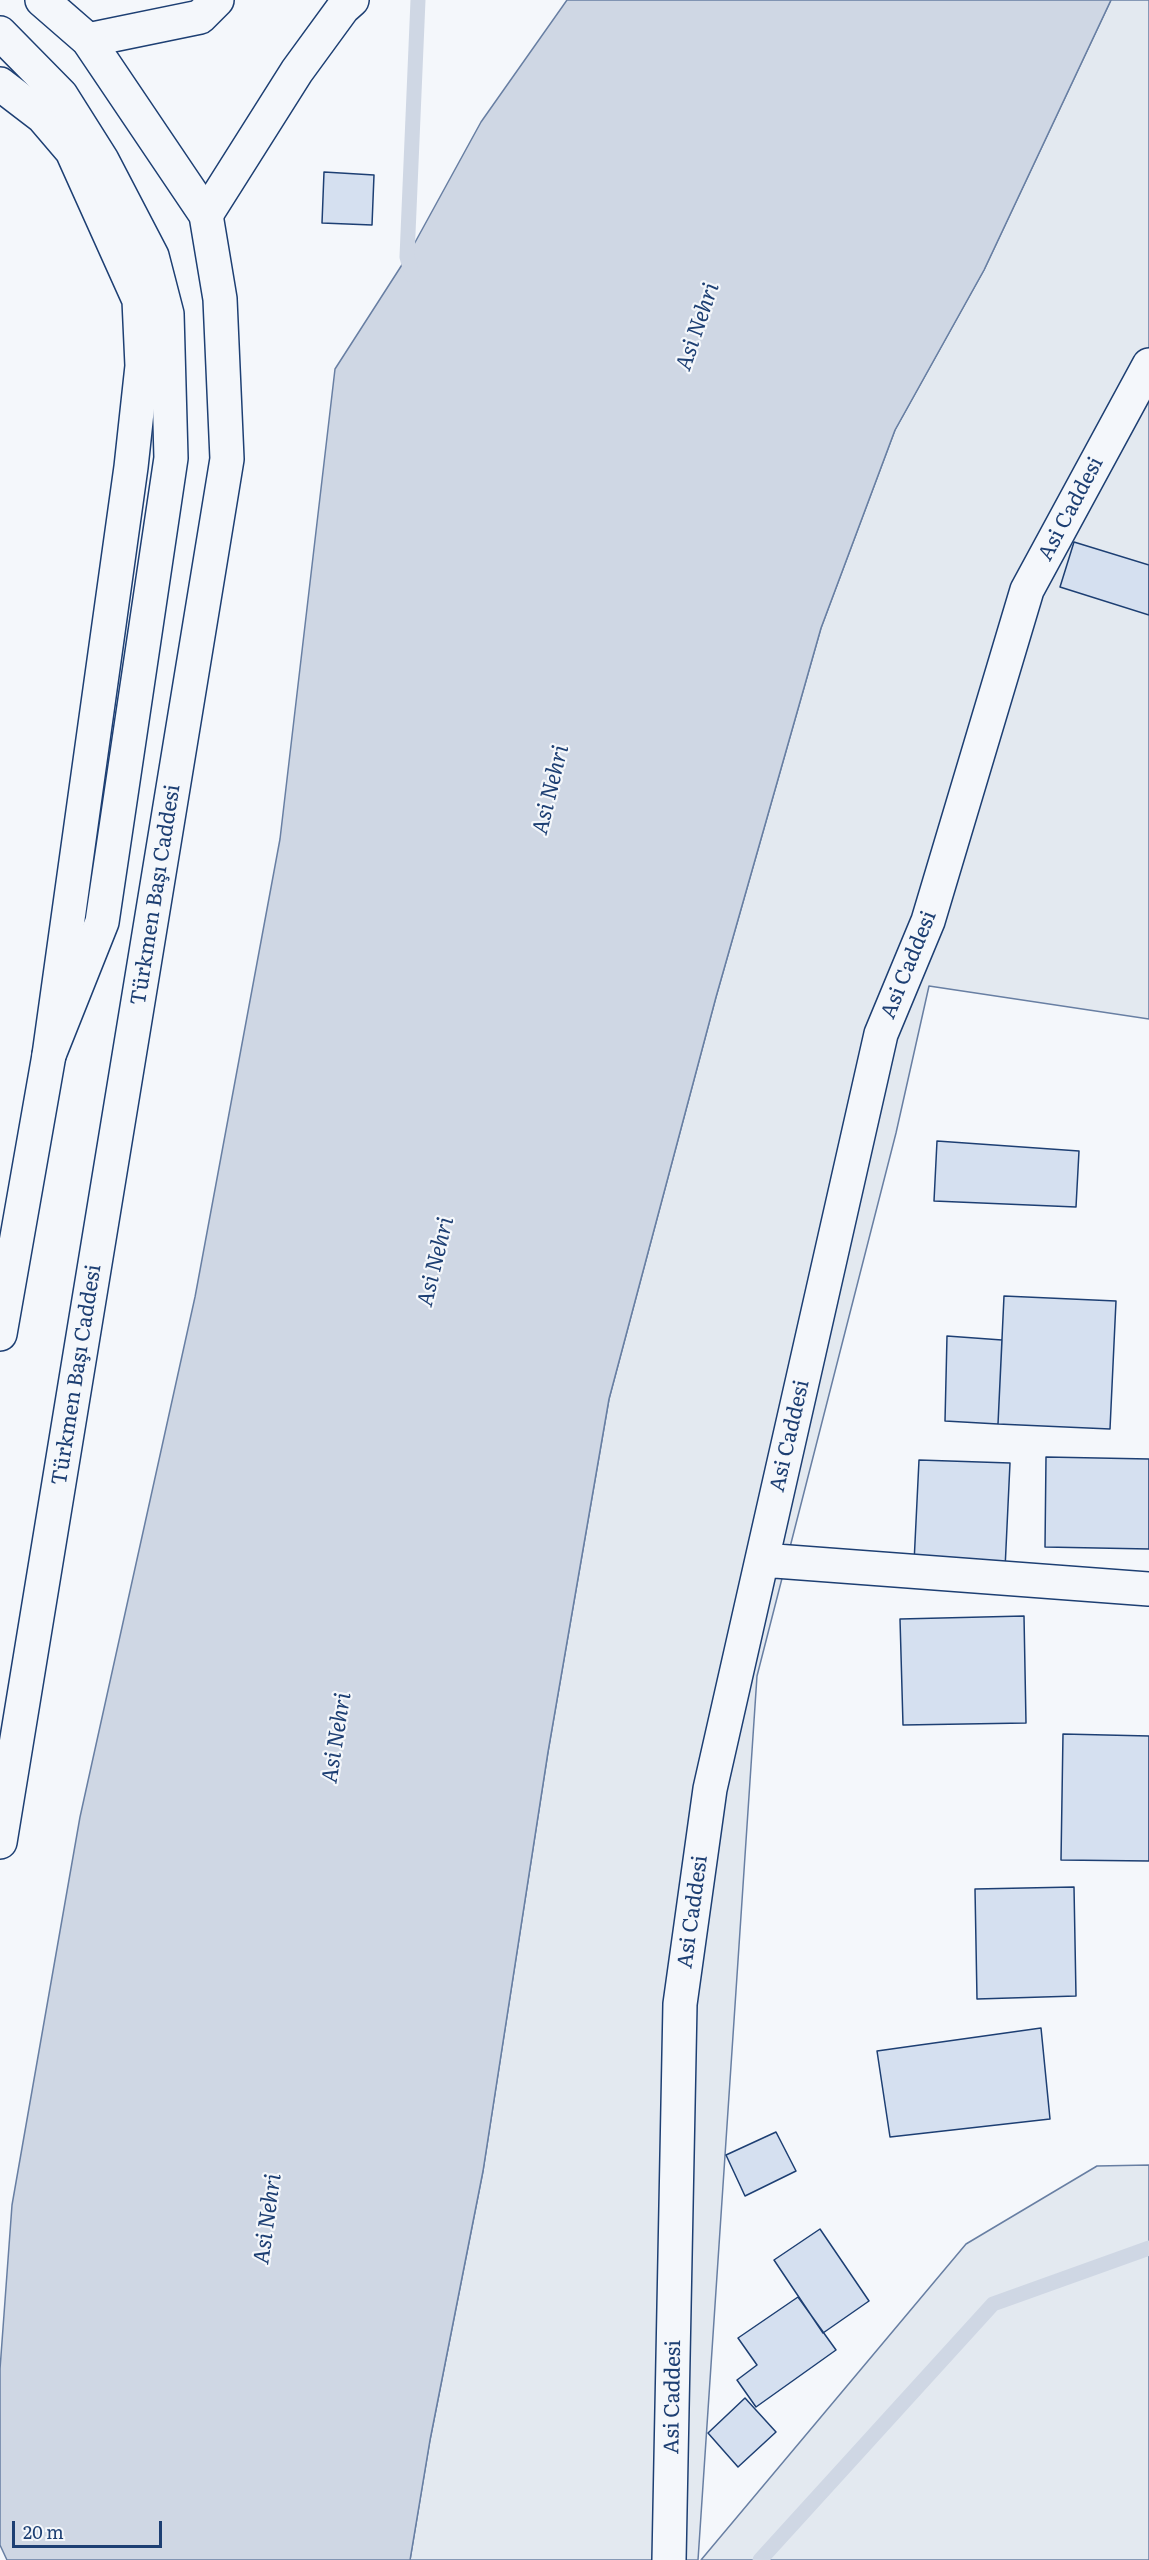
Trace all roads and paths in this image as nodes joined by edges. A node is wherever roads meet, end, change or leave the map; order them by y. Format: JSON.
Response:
{"nodes":[{"id":1,"x":42,"y":0,"type":"edge"},
{"id":2,"x":217,"y":0,"type":"edge"},
{"id":3,"x":348,"y":4,"type":"edge"},
{"id":4,"x":0,"y":33,"type":"edge"},
{"id":5,"x":88,"y":40,"type":"junction"},
{"id":6,"x":0,"y":84,"type":"edge"},
{"id":7,"x":206,"y":215,"type":"junction"},
{"id":8,"x":1149,"y":365,"type":"edge"},
{"id":9,"x":49,"y":1055,"type":"junction"},
{"id":10,"x":0,"y":1334,"type":"edge"},
{"id":11,"x":762,"y":1560,"type":"junction"},
{"id":12,"x":1149,"y":1589,"type":"edge"},
{"id":13,"x":0,"y":1842,"type":"edge"},
{"id":14,"x":669,"y":2560,"type":"edge"}],
"edges":[{"from":1,"to":5,"type":"main road","name":"Türkmen Başı Caddesi"},
{"from":2,"to":5,"type":"main road"},
{"from":3,"to":7,"type":"main road"},
{"from":4,"to":9,"type":"main road"},
{"from":5,"to":7,"type":"main road","name":"Türkmen Başı Caddesi"},
{"from":6,"to":9,"type":"main road"},
{"from":7,"to":13,"type":"main road","name":"Türkmen Başı Caddesi"},
{"from":8,"to":11,"type":"main road","name":"Asi Caddesi"},
{"from":9,"to":10,"type":"main road"},
{"from":11,"to":12,"type":"main road"},
{"from":11,"to":14,"type":"main road","name":"Asi Caddesi"}]}
